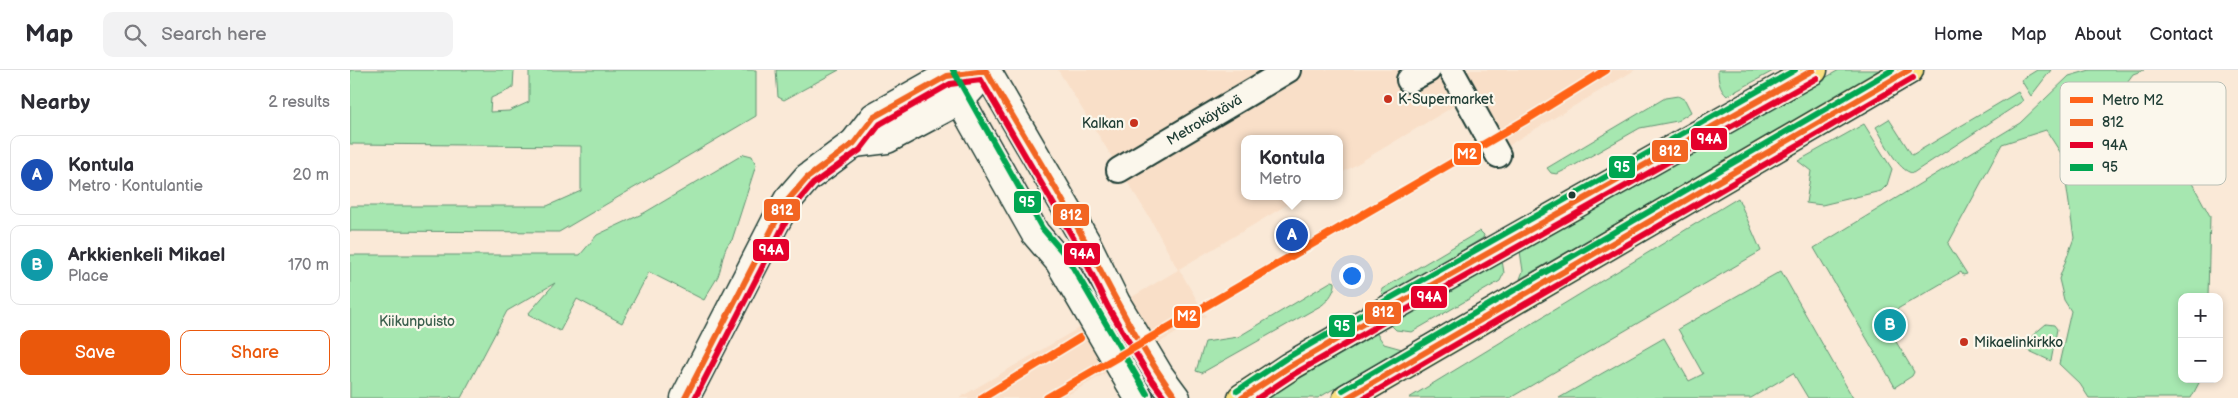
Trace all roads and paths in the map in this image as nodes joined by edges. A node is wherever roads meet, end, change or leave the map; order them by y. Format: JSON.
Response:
{"nodes":[{"id":1,"x":1288,"y":70,"type":"edge"},
{"id":2,"x":1451,"y":70,"type":"edge"},
{"id":3,"x":1813,"y":70,"type":"edge"},
{"id":4,"x":1908,"y":70,"type":"edge"},
{"id":5,"x":986,"y":71,"type":"edge"},
{"id":6,"x":945,"y":73,"type":"edge"},
{"id":7,"x":960,"y":100,"type":"junction"},
{"id":8,"x":854,"y":143,"type":"junction"},
{"id":9,"x":1498,"y":155,"type":"dead end"},
{"id":10,"x":1119,"y":170,"type":"dead end"},
{"id":11,"x":1174,"y":395,"type":"edge"},
{"id":12,"x":684,"y":398,"type":"edge"},
{"id":13,"x":1139,"y":398,"type":"edge"},
{"id":14,"x":1242,"y":398,"type":"edge"},
{"id":15,"x":1347,"y":398,"type":"edge"}],
"edges":[{"from":1,"to":10,"type":"street","name":"Metrokäytävä"},
{"from":2,"to":9,"type":"street"},
{"from":3,"to":14,"type":"main road"},
{"from":4,"to":15,"type":"main road"},
{"from":5,"to":6,"type":"main road"},
{"from":5,"to":7,"type":"main road"},
{"from":5,"to":11,"type":"main road"},
{"from":6,"to":7,"type":"main road"},
{"from":6,"to":8,"type":"main road"},
{"from":7,"to":8,"type":"main road"},
{"from":7,"to":13,"type":"main road"},
{"from":8,"to":12,"type":"main road"}]}
